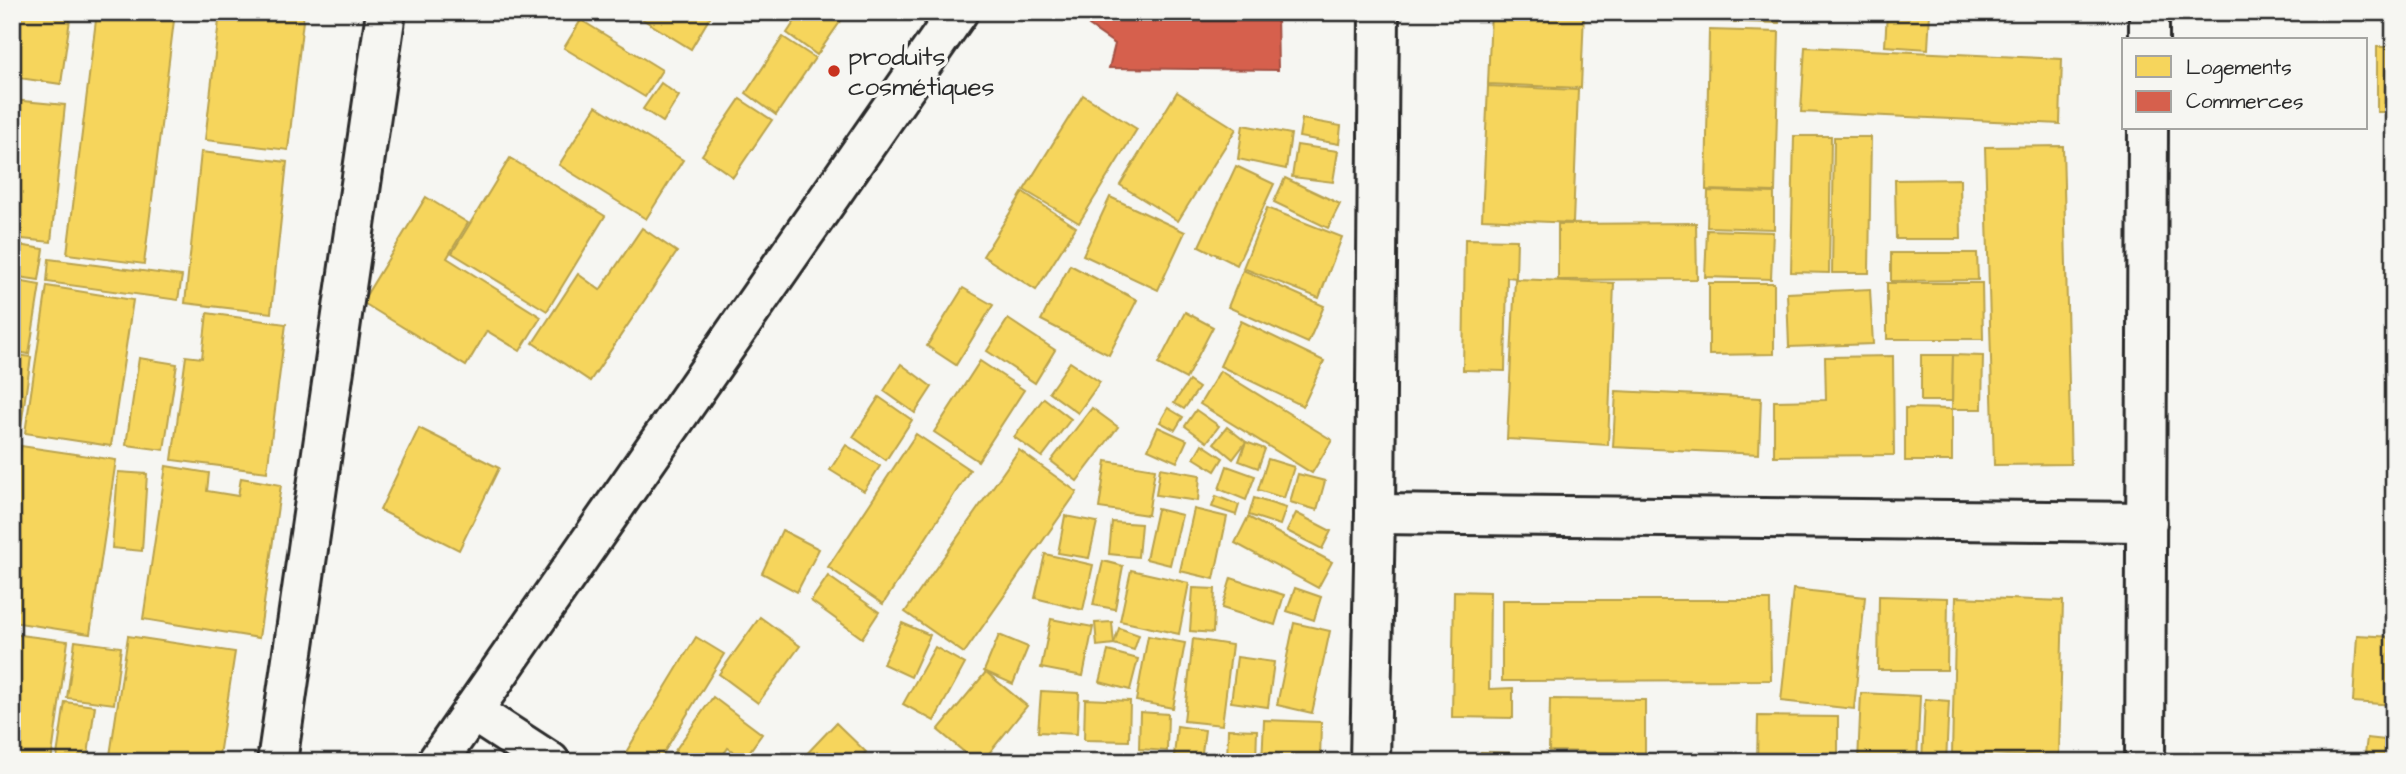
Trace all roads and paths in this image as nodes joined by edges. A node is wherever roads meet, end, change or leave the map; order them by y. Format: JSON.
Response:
{"nodes":[{"id":1,"x":386,"y":12,"type":"edge"},
{"id":2,"x":958,"y":12,"type":"edge"},
{"id":3,"x":1379,"y":12,"type":"edge"},
{"id":4,"x":2149,"y":12,"type":"edge"},
{"id":5,"x":2149,"y":38,"type":"edge"},
{"id":6,"x":2148,"y":130,"type":"edge"},
{"id":7,"x":1375,"y":514,"type":"junction"},
{"id":8,"x":2147,"y":522,"type":"junction"},
{"id":9,"x":472,"y":711,"type":"junction"},
{"id":10,"x":277,"y":762,"type":"edge"},
{"id":11,"x":437,"y":762,"type":"edge"},
{"id":12,"x":550,"y":762,"type":"edge"},
{"id":13,"x":1370,"y":762,"type":"edge"},
{"id":14,"x":2146,"y":762,"type":"edge"}],
"edges":[{"from":1,"to":10,"type":"street"},
{"from":2,"to":9,"type":"street"},
{"from":3,"to":7,"type":"street"},
{"from":4,"to":5,"type":"street"},
{"from":6,"to":8,"type":"street"},
{"from":7,"to":8,"type":"street"},
{"from":7,"to":13,"type":"street"},
{"from":8,"to":14,"type":"street"},
{"from":9,"to":11,"type":"street"},
{"from":9,"to":12,"type":"street"}]}
